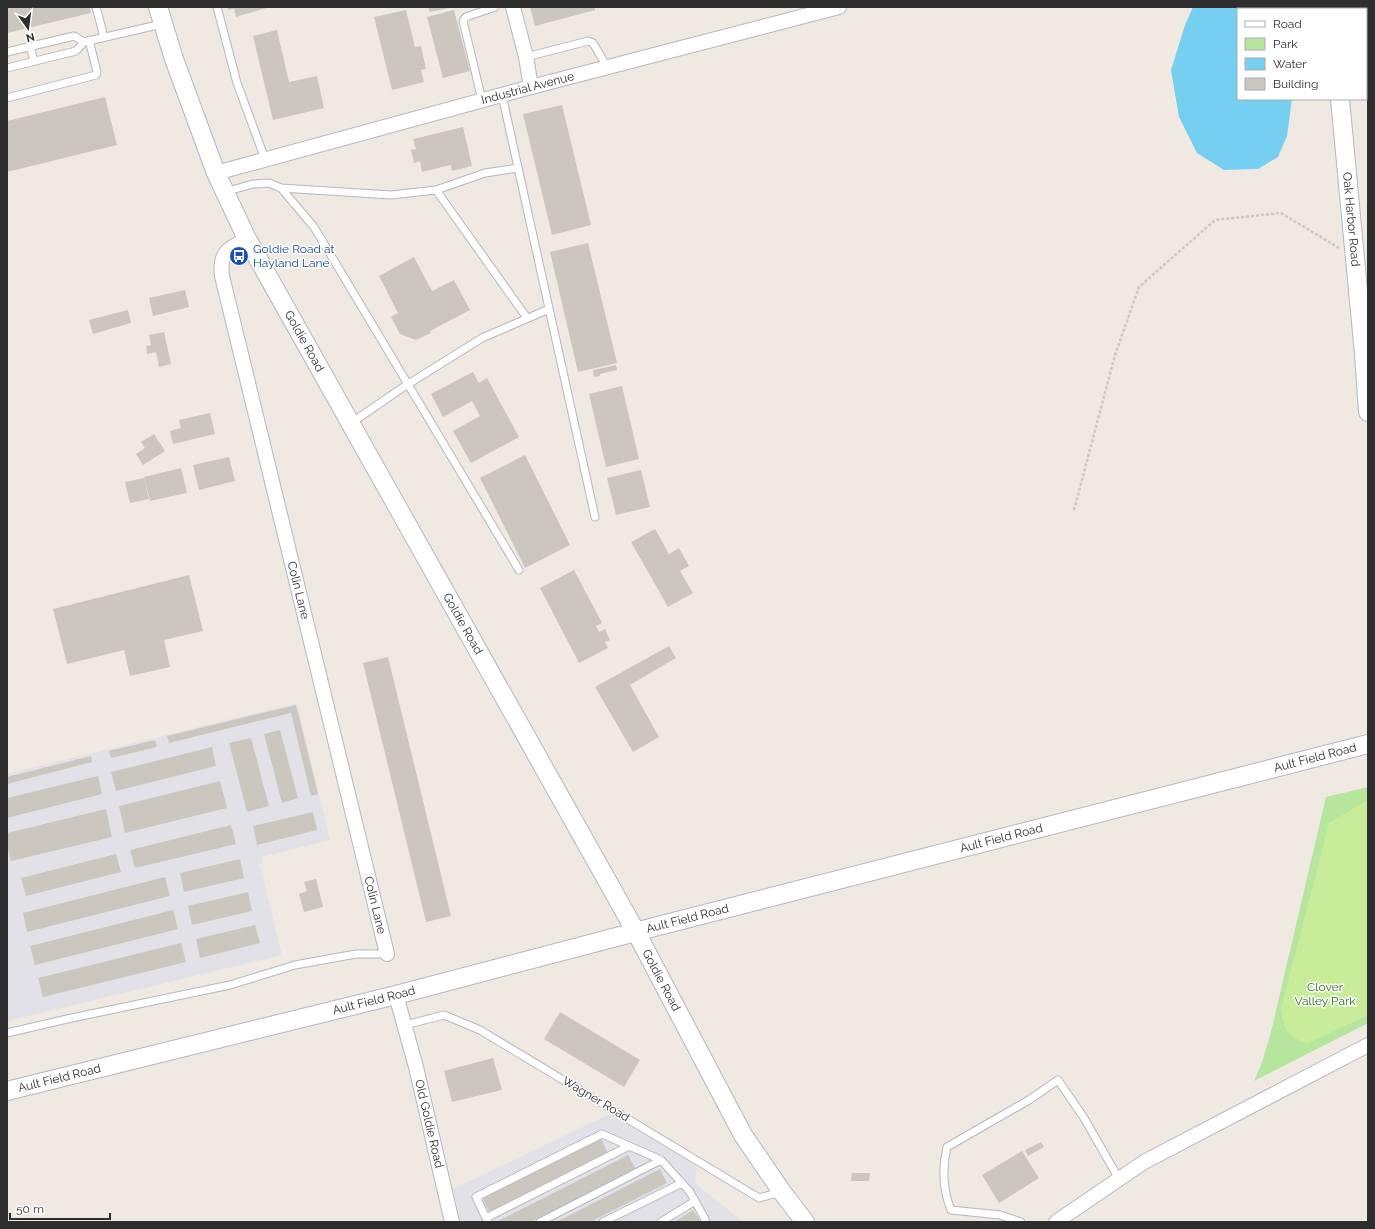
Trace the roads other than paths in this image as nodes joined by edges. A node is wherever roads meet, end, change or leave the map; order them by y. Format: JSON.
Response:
{"nodes":[{"id":1,"x":96,"y":7,"type":"edge"},
{"id":2,"x":216,"y":7,"type":"edge"},
{"id":3,"x":495,"y":7,"type":"edge"},
{"id":4,"x":513,"y":7,"type":"edge"},
{"id":5,"x":839,"y":7,"type":"edge"},
{"id":6,"x":160,"y":15,"type":"edge"},
{"id":7,"x":104,"y":37,"type":"junction"},
{"id":8,"x":86,"y":41,"type":"junction"},
{"id":9,"x":30,"y":46,"type":"junction"},
{"id":10,"x":7,"y":52,"type":"edge"},
{"id":11,"x":526,"y":57,"type":"junction"},
{"id":12,"x":34,"y":62,"type":"junction"},
{"id":13,"x":607,"y":67,"type":"junction"},
{"id":14,"x":7,"y":68,"type":"edge"},
{"id":15,"x":531,"y":87,"type":"junction"},
{"id":16,"x":502,"y":95,"type":"junction"},
{"id":17,"x":7,"y":98,"type":"edge"},
{"id":18,"x":482,"y":100,"type":"junction"},
{"id":19,"x":1340,"y":100,"type":"edge"},
{"id":20,"x":265,"y":159,"type":"junction"},
{"id":21,"x":518,"y":168,"type":"junction"},
{"id":22,"x":216,"y":173,"type":"junction"},
{"id":23,"x":282,"y":188,"type":"junction"},
{"id":24,"x":436,"y":190,"type":"junction"},
{"id":25,"x":224,"y":192,"type":"junction"},
{"id":26,"x":247,"y":239,"type":"junction"},
{"id":27,"x":549,"y":309,"type":"junction"},
{"id":28,"x":527,"y":318,"type":"junction"},
{"id":29,"x":1366,"y":354,"type":"edge"},
{"id":30,"x":408,"y":384,"type":"junction"},
{"id":31,"x":1368,"y":412,"type":"edge"},
{"id":32,"x":351,"y":424,"type":"junction"},
{"id":33,"x":595,"y":517,"type":"dead end"},
{"id":34,"x":519,"y":570,"type":"dead end"},
{"id":35,"x":1368,"y":744,"type":"edge"},
{"id":36,"x":636,"y":932,"type":"junction"},
{"id":37,"x":387,"y":954,"type":"joint"},
{"id":38,"x":396,"y":995,"type":"junction"},
{"id":39,"x":405,"y":1025,"type":"junction"},
{"id":40,"x":7,"y":1033,"type":"edge"},
{"id":41,"x":1368,"y":1046,"type":"edge"},
{"id":42,"x":7,"y":1090,"type":"edge"},
{"id":43,"x":629,"y":1146,"type":"junction"},
{"id":44,"x":661,"y":1160,"type":"junction"},
{"id":45,"x":1119,"y":1179,"type":"junction"},
{"id":46,"x":682,"y":1183,"type":"junction"},
{"id":47,"x":782,"y":1192,"type":"junction"},
{"id":48,"x":695,"y":1201,"type":"junction"},
{"id":49,"x":487,"y":1220,"type":"edge"},
{"id":50,"x":452,"y":1222,"type":"edge"},
{"id":51,"x":540,"y":1222,"type":"edge"},
{"id":52,"x":604,"y":1222,"type":"edge"},
{"id":53,"x":661,"y":1222,"type":"edge"},
{"id":54,"x":705,"y":1222,"type":"edge"},
{"id":55,"x":805,"y":1222,"type":"edge"},
{"id":56,"x":1021,"y":1222,"type":"edge"},
{"id":57,"x":1056,"y":1222,"type":"edge"}],
"edges":[{"from":1,"to":7,"type":"lane"},
{"from":2,"to":20,"type":"lane"},
{"from":3,"to":18,"type":"lane"},
{"from":4,"to":11,"type":"street"},
{"from":5,"to":13,"type":"street","name":"Industrial Avenue"},
{"from":6,"to":7,"type":"lane"},
{"from":6,"to":22,"type":"street","name":"Goldie Road"},
{"from":7,"to":8,"type":"lane"},
{"from":8,"to":9,"type":"lane"},
{"from":8,"to":12,"type":"lane"},
{"from":8,"to":17,"type":"lane"},
{"from":9,"to":10,"type":"lane"},
{"from":9,"to":12,"type":"lane"},
{"from":11,"to":13,"type":"lane"},
{"from":11,"to":15,"type":"street"},
{"from":12,"to":14,"type":"lane"},
{"from":13,"to":15,"type":"street","name":"Industrial Avenue"},
{"from":15,"to":16,"type":"street","name":"Industrial Avenue"},
{"from":16,"to":18,"type":"street","name":"Industrial Avenue"},
{"from":16,"to":21,"type":"lane"},
{"from":18,"to":20,"type":"street","name":"Industrial Avenue"},
{"from":19,"to":29,"type":"street","name":"Oak Harbor Road"},
{"from":20,"to":22,"type":"street","name":"Industrial Avenue"},
{"from":21,"to":24,"type":"lane"},
{"from":21,"to":27,"type":"lane"},
{"from":22,"to":25,"type":"street","name":"Goldie Road"},
{"from":23,"to":24,"type":"lane"},
{"from":23,"to":25,"type":"lane"},
{"from":23,"to":30,"type":"lane"},
{"from":24,"to":28,"type":"lane"},
{"from":25,"to":26,"type":"street","name":"Goldie Road"},
{"from":26,"to":32,"type":"street","name":"Goldie Road"},
{"from":26,"to":37,"type":"street","name":"Colin Lane"},
{"from":27,"to":28,"type":"lane"},
{"from":27,"to":33,"type":"lane"},
{"from":28,"to":30,"type":"lane"},
{"from":29,"to":31,"type":"street","name":"Oak Harbor Road"},
{"from":30,"to":32,"type":"lane"},
{"from":30,"to":34,"type":"lane"},
{"from":32,"to":36,"type":"street","name":"Goldie Road"},
{"from":35,"to":36,"type":"street","name":"Ault Field Road"},
{"from":36,"to":38,"type":"street","name":"Ault Field Road"},
{"from":36,"to":47,"type":"street","name":"Goldie Road"},
{"from":37,"to":40,"type":"lane"},
{"from":38,"to":39,"type":"street"},
{"from":38,"to":42,"type":"street","name":"Ault Field Road"},
{"from":39,"to":47,"type":"lane","name":"Wagner Road"},
{"from":39,"to":50,"type":"street","name":"Old Goldie Road"},
{"from":41,"to":45,"type":"street"},
{"from":43,"to":44,"type":"lane"},
{"from":43,"to":49,"type":"lane"},
{"from":43,"to":49,"type":"lane"},
{"from":44,"to":46,"type":"lane"},
{"from":44,"to":51,"type":"lane"},
{"from":45,"to":56,"type":"lane"},
{"from":45,"to":57,"type":"street"},
{"from":46,"to":48,"type":"lane"},
{"from":46,"to":52,"type":"lane"},
{"from":47,"to":55,"type":"street","name":"Goldie Road"},
{"from":48,"to":53,"type":"lane"},
{"from":48,"to":54,"type":"lane"}]}
